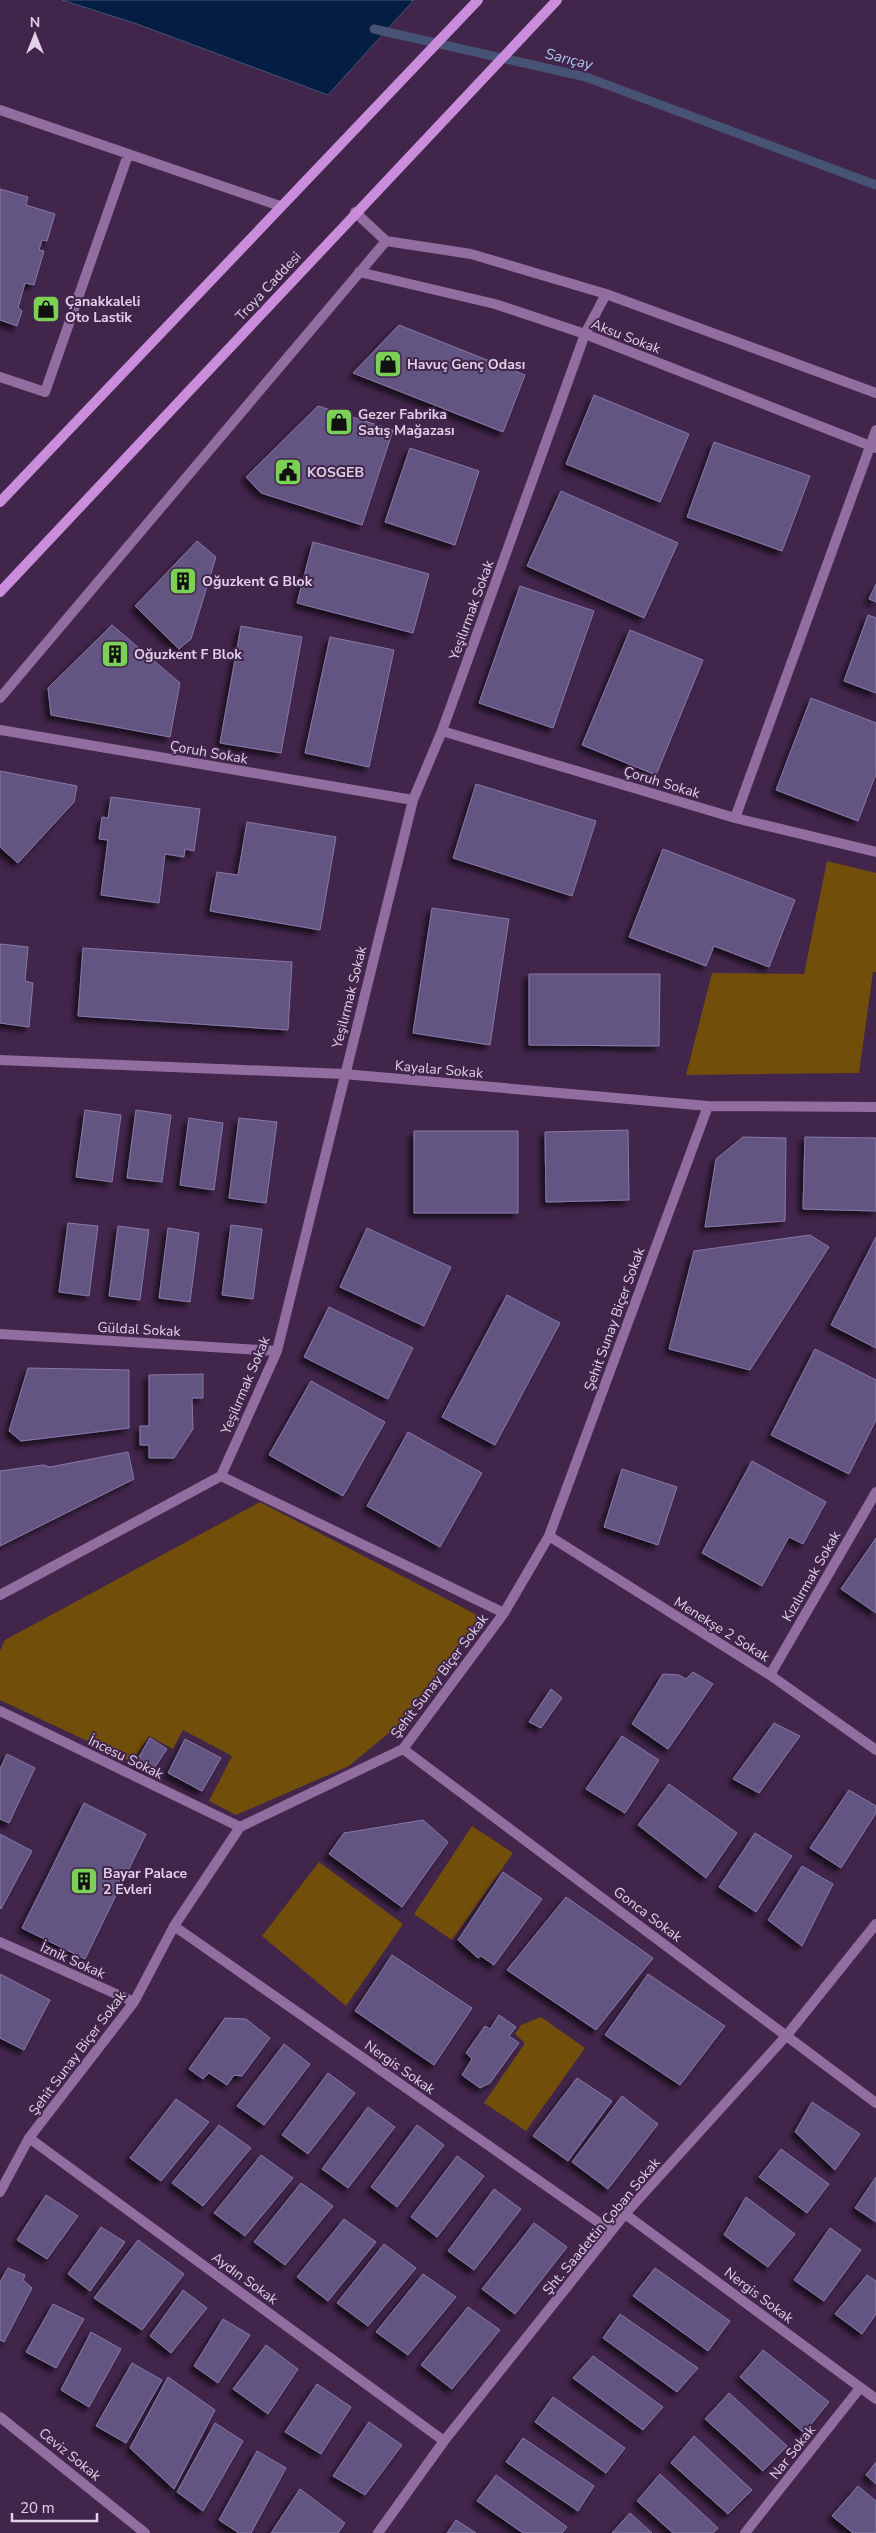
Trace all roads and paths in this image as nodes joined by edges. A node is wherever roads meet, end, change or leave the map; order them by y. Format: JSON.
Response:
{"nodes":[{"id":1,"x":478,"y":0,"type":"edge"},
{"id":2,"x":557,"y":0,"type":"edge"},
{"id":3,"x":0,"y":110,"type":"edge"},
{"id":4,"x":128,"y":155,"type":"junction"},
{"id":5,"x":280,"y":206,"type":"junction"},
{"id":6,"x":355,"y":212,"type":"junction"},
{"id":7,"x":386,"y":241,"type":"junction"},
{"id":8,"x":359,"y":272,"type":"junction"},
{"id":9,"x":606,"y":294,"type":"junction"},
{"id":10,"x":585,"y":334,"type":"junction"},
{"id":11,"x":0,"y":377,"type":"edge"},
{"id":12,"x":876,"y":393,"type":"edge"},
{"id":13,"x":876,"y":430,"type":"edge"},
{"id":14,"x":873,"y":447,"type":"edge"},
{"id":15,"x":0,"y":502,"type":"edge"},
{"id":16,"x":0,"y":592,"type":"edge"},
{"id":17,"x":0,"y":698,"type":"edge"},
{"id":18,"x":0,"y":730,"type":"edge"},
{"id":19,"x":442,"y":731,"type":"junction"},
{"id":20,"x":413,"y":800,"type":"junction"},
{"id":21,"x":735,"y":818,"type":"junction"},
{"id":22,"x":876,"y":852,"type":"edge"},
{"id":23,"x":0,"y":1060,"type":"edge"},
{"id":24,"x":344,"y":1074,"type":"junction"},
{"id":25,"x":708,"y":1106,"type":"junction"},
{"id":26,"x":876,"y":1107,"type":"edge"},
{"id":27,"x":0,"y":1334,"type":"edge"},
{"id":28,"x":277,"y":1351,"type":"junction"},
{"id":29,"x":221,"y":1476,"type":"junction"},
{"id":30,"x":876,"y":1492,"type":"edge"},
{"id":31,"x":549,"y":1536,"type":"junction"},
{"id":32,"x":0,"y":1595,"type":"edge"},
{"id":33,"x":504,"y":1614,"type":"junction"},
{"id":34,"x":770,"y":1675,"type":"junction"},
{"id":35,"x":0,"y":1711,"type":"edge"},
{"id":36,"x":403,"y":1749,"type":"junction"},
{"id":37,"x":876,"y":1750,"type":"edge"},
{"id":38,"x":240,"y":1827,"type":"junction"},
{"id":39,"x":876,"y":1924,"type":"edge"},
{"id":40,"x":174,"y":1926,"type":"junction"},
{"id":41,"x":0,"y":1942,"type":"edge"},
{"id":42,"x":134,"y":2002,"type":"junction"},
{"id":43,"x":787,"y":2035,"type":"junction"},
{"id":44,"x":876,"y":2104,"type":"edge"},
{"id":45,"x":29,"y":2138,"type":"junction"},
{"id":46,"x":0,"y":2192,"type":"edge"},
{"id":47,"x":625,"y":2214,"type":"junction"},
{"id":48,"x":611,"y":2231,"type":"junction"},
{"id":49,"x":860,"y":2388,"type":"junction"},
{"id":50,"x":876,"y":2399,"type":"edge"},
{"id":51,"x":0,"y":2416,"type":"edge"},
{"id":52,"x":444,"y":2441,"type":"junction"},
{"id":53,"x":145,"y":2533,"type":"edge"},
{"id":54,"x":378,"y":2533,"type":"edge"},
{"id":55,"x":745,"y":2533,"type":"edge"}],
"edges":[{"from":1,"to":5,"type":"main road"},
{"from":2,"to":6,"type":"main road","name":"Troya Caddesi"},
{"from":3,"to":4,"type":"street"},
{"from":4,"to":5,"type":"street"},
{"from":4,"to":11,"type":"street"},
{"from":5,"to":15,"type":"main road"},
{"from":6,"to":7,"type":"street"},
{"from":6,"to":16,"type":"main road","name":"Troya Caddesi"},
{"from":7,"to":8,"type":"street"},
{"from":7,"to":9,"type":"street"},
{"from":8,"to":10,"type":"street","name":"Aksu Sokak"},
{"from":8,"to":17,"type":"street"},
{"from":9,"to":10,"type":"street","name":"Yeşilırmak Sokak"},
{"from":9,"to":12,"type":"street"},
{"from":10,"to":14,"type":"street","name":"Aksu Sokak"},
{"from":10,"to":19,"type":"street","name":"Yeşilırmak Sokak"},
{"from":13,"to":14,"type":"street"},
{"from":14,"to":21,"type":"street"},
{"from":18,"to":20,"type":"street","name":"Çoruh Sokak"},
{"from":19,"to":20,"type":"street","name":"Yeşilırmak Sokak"},
{"from":19,"to":21,"type":"street","name":"Çoruh Sokak"},
{"from":20,"to":24,"type":"street","name":"Yeşilırmak Sokak"},
{"from":21,"to":22,"type":"street","name":"Çoruh Sokak"},
{"from":23,"to":24,"type":"street","name":"Kayalar Sokak"},
{"from":24,"to":25,"type":"street","name":"Kayalar Sokak"},
{"from":24,"to":28,"type":"street","name":"Yeşilırmak Sokak"},
{"from":25,"to":26,"type":"street","name":"Kayalar Sokak"},
{"from":25,"to":31,"type":"street","name":"Şehit Sunay Biçer Sokak"},
{"from":27,"to":28,"type":"street","name":"Güldal Sokak"},
{"from":28,"to":29,"type":"street","name":"Yeşilırmak Sokak"},
{"from":29,"to":32,"type":"street"},
{"from":29,"to":33,"type":"street"},
{"from":30,"to":34,"type":"street","name":"Kızılırmak Sokak"},
{"from":31,"to":33,"type":"street","name":"Şehit Sunay Biçer Sokak"},
{"from":31,"to":34,"type":"street","name":"Menekşe 2 Sokak"},
{"from":33,"to":36,"type":"street","name":"Şehit Sunay Biçer Sokak"},
{"from":34,"to":37,"type":"street","name":"Menekşe 2 Sokak"},
{"from":35,"to":38,"type":"street","name":"İncesu Sokak"},
{"from":36,"to":38,"type":"street","name":"Şehit Sunay Biçer Sokak"},
{"from":36,"to":43,"type":"street","name":"Gonca Sokak"},
{"from":38,"to":40,"type":"street","name":"Şehit Sunay Biçer Sokak"},
{"from":39,"to":43,"type":"street","name":"Şht. Saadettin Çoban Sokak"},
{"from":40,"to":42,"type":"street","name":"Şehit Sunay Biçer Sokak"},
{"from":40,"to":48,"type":"street","name":"Nergis Sokak"},
{"from":41,"to":42,"type":"street","name":"İznik Sokak"},
{"from":42,"to":45,"type":"street","name":"Şehit Sunay Biçer Sokak"},
{"from":43,"to":44,"type":"street","name":"Gonca Sokak"},
{"from":43,"to":47,"type":"street","name":"Şht. Saadettin Çoban Sokak"},
{"from":45,"to":46,"type":"street","name":"Şehit Sunay Biçer Sokak"},
{"from":45,"to":52,"type":"street","name":"Aydın Sokak"},
{"from":47,"to":48,"type":"street","name":"Şht. Saadettin Çoban Sokak"},
{"from":47,"to":49,"type":"street","name":"Nergis Sokak"},
{"from":48,"to":52,"type":"street","name":"Şht. Saadettin Çoban Sokak"},
{"from":49,"to":50,"type":"street","name":"Nergis Sokak"},
{"from":49,"to":55,"type":"street","name":"Nar Sokak"},
{"from":51,"to":53,"type":"street","name":"Ceviz Sokak"},
{"from":52,"to":54,"type":"street","name":"Şht. Saadettin Çoban Sokak"}]}
